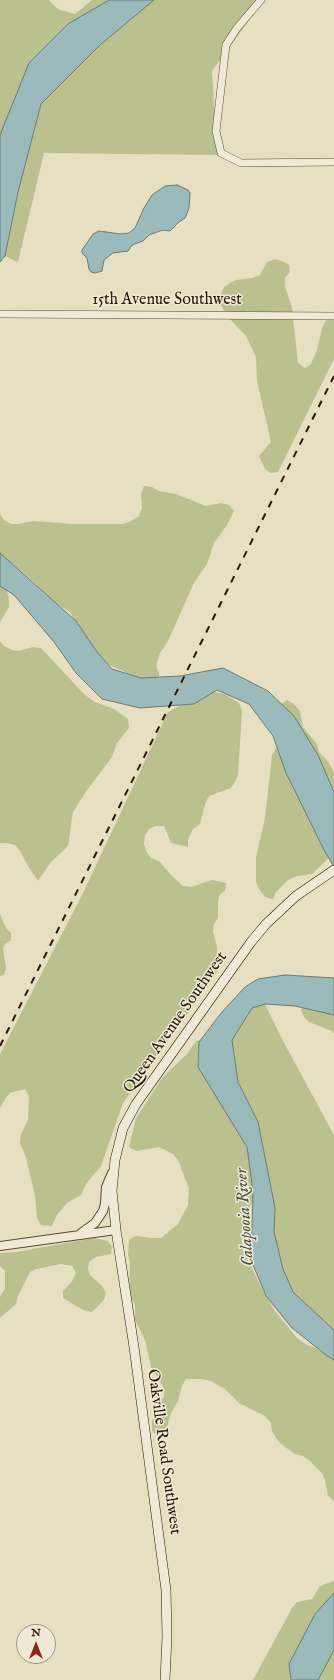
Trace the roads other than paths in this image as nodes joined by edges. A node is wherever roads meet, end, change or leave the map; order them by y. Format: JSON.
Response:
{"nodes":[{"id":1,"x":261,"y":0,"type":"edge"},
{"id":2,"x":334,"y":162,"type":"edge"},
{"id":3,"x":0,"y":314,"type":"edge"},
{"id":4,"x":334,"y":316,"type":"edge"},
{"id":5,"x":334,"y":870,"type":"edge"},
{"id":6,"x":113,"y":1171,"type":"junction"},
{"id":7,"x":116,"y":1230,"type":"junction"},
{"id":8,"x":76,"y":1236,"type":"junction"},
{"id":9,"x":0,"y":1246,"type":"edge"},
{"id":10,"x":165,"y":1680,"type":"edge"}],
"edges":[{"from":1,"to":2,"type":"street"},
{"from":3,"to":4,"type":"street","name":"15th Avenue Southwest"},
{"from":5,"to":6,"type":"main road","name":"Queen Avenue Southwest"},
{"from":6,"to":7,"type":"main road","name":"Queen Avenue Southwest"},
{"from":6,"to":8,"type":"street"},
{"from":7,"to":8,"type":"street"},
{"from":7,"to":10,"type":"main road","name":"Oakville Road Southwest"},
{"from":8,"to":9,"type":"street"}]}
